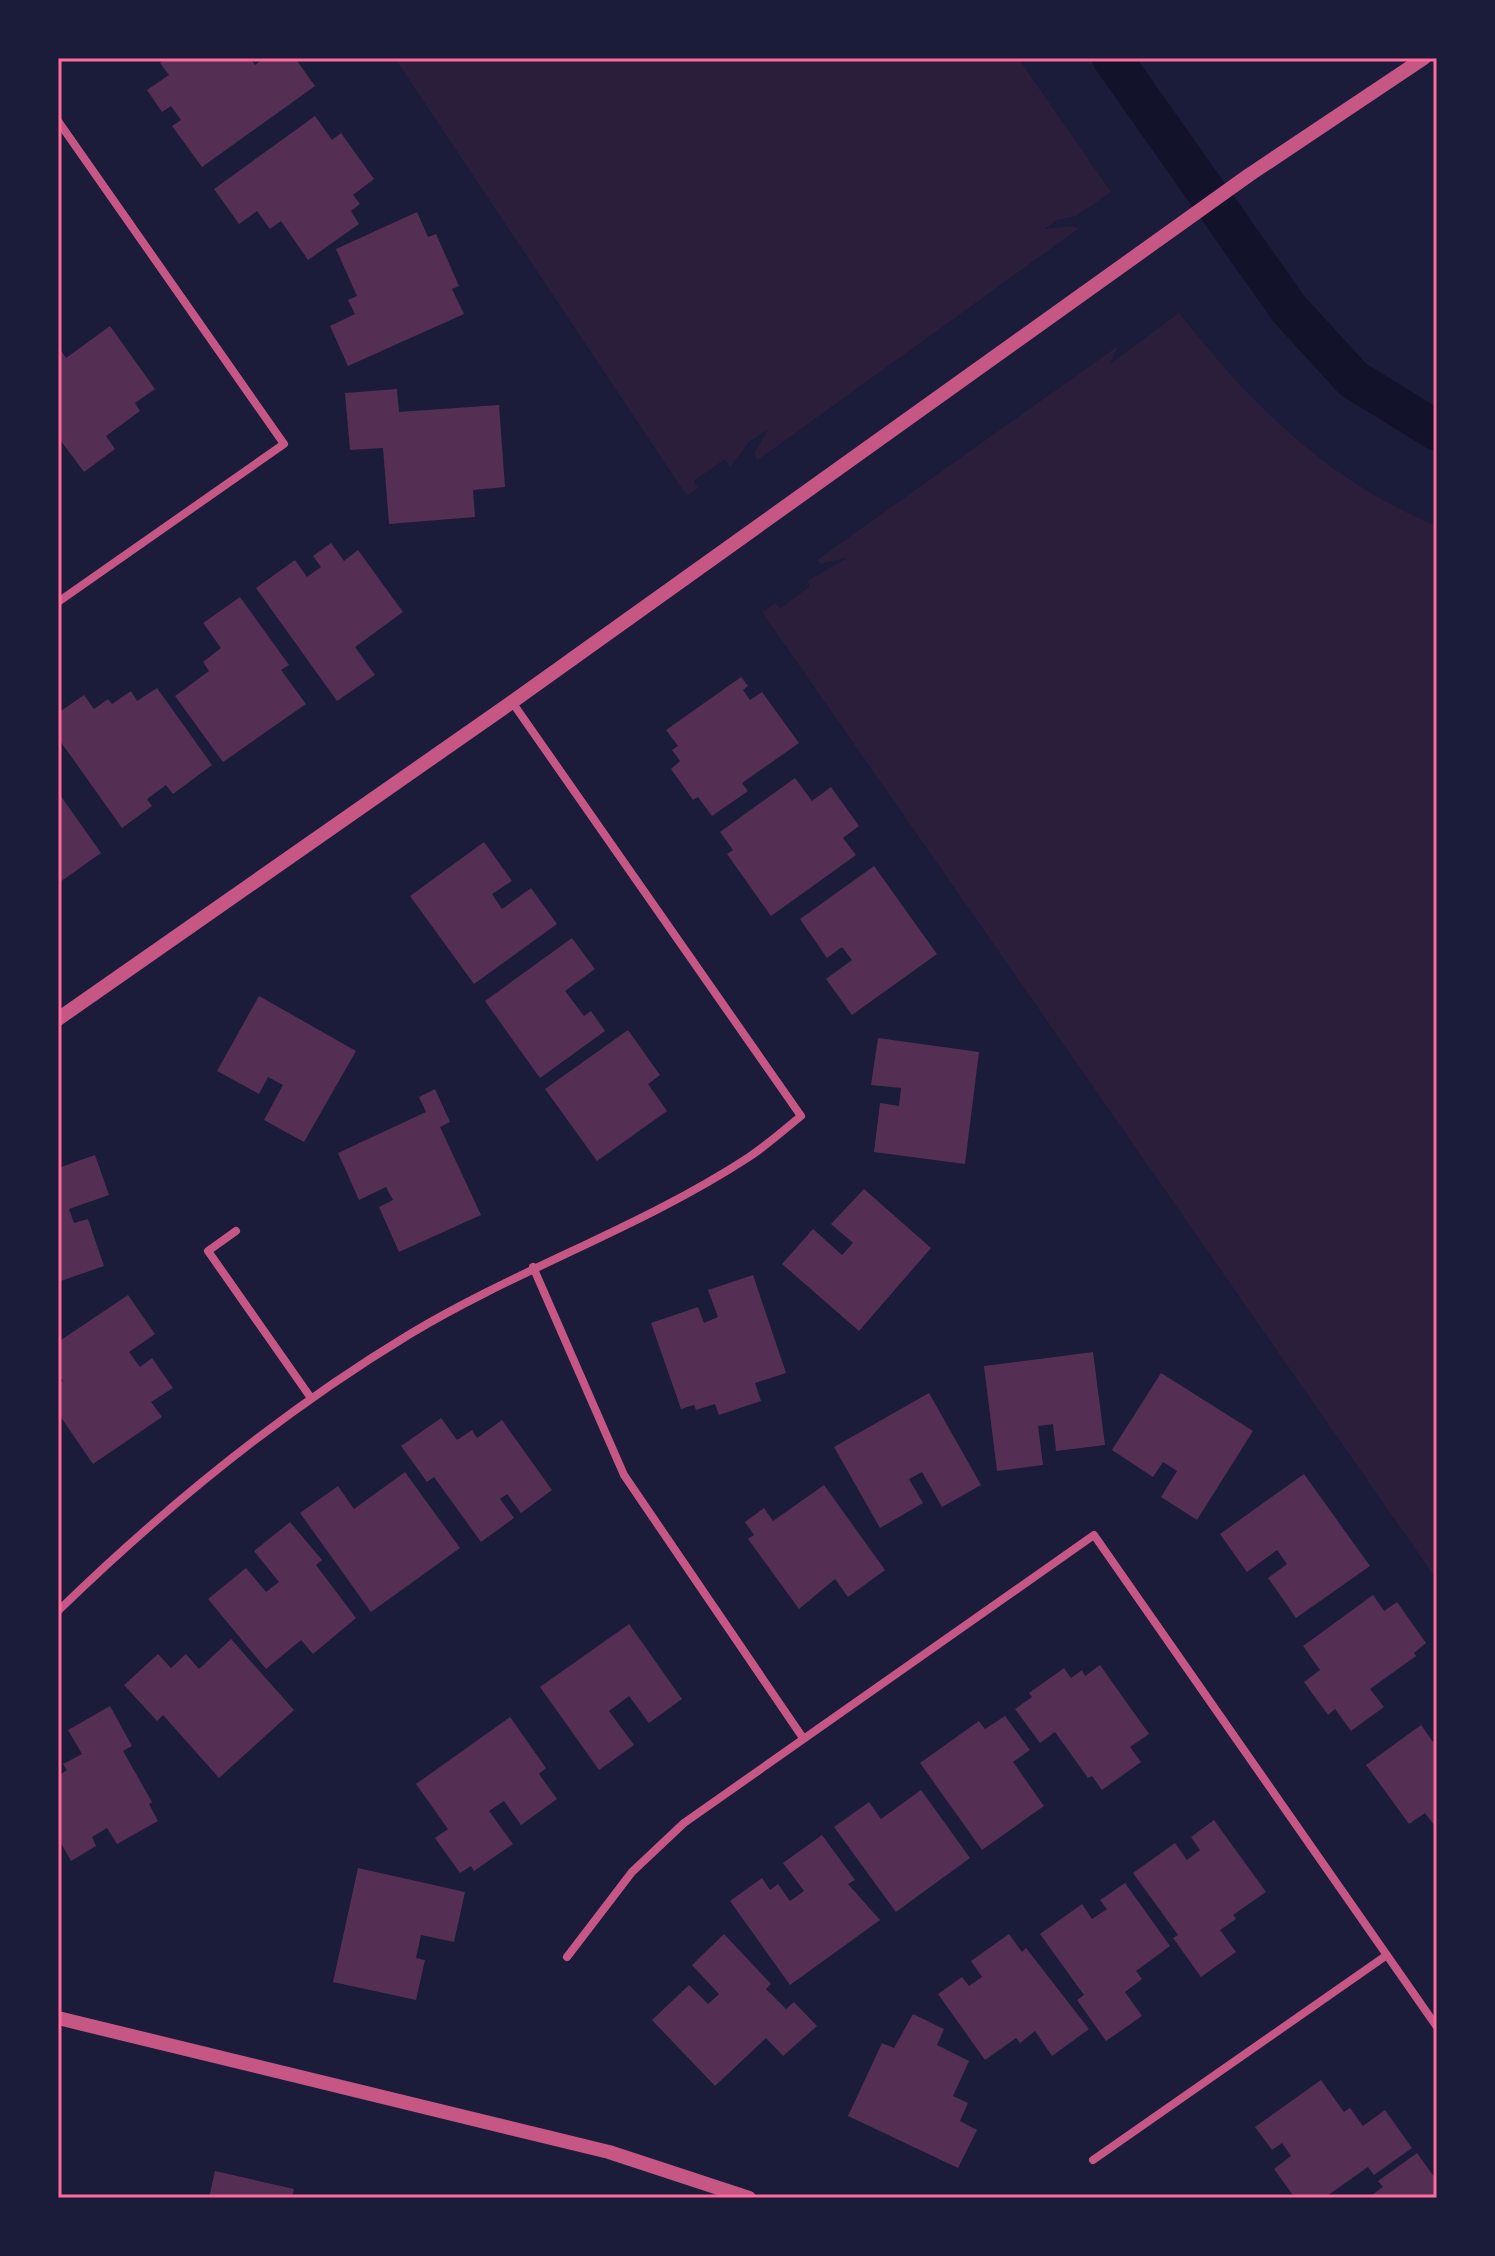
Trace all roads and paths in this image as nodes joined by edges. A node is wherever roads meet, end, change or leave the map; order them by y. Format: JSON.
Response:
{"nodes":[{"id":1,"x":1424,"y":58,"type":"edge"},
{"id":2,"x":58,"y":121,"type":"edge"},
{"id":3,"x":58,"y":602,"type":"edge"},
{"id":4,"x":512,"y":702,"type":"junction"},
{"id":5,"x":58,"y":1019,"type":"edge"},
{"id":6,"x":236,"y":1231,"type":"dead end"},
{"id":7,"x":533,"y":1267,"type":"junction"},
{"id":8,"x":311,"y":1398,"type":"junction"},
{"id":9,"x":58,"y":1611,"type":"edge"},
{"id":10,"x":803,"y":1738,"type":"junction"},
{"id":11,"x":1387,"y":1955,"type":"junction"},
{"id":12,"x":567,"y":1957,"type":"dead end"},
{"id":13,"x":58,"y":2018,"type":"edge"},
{"id":14,"x":1437,"y":2027,"type":"edge"},
{"id":15,"x":1093,"y":2160,"type":"dead end"},
{"id":16,"x":749,"y":2198,"type":"edge"}],
"edges":[{"from":1,"to":4,"type":"street"},
{"from":2,"to":3,"type":"street"},
{"from":4,"to":5,"type":"street"},
{"from":4,"to":7,"type":"street"},
{"from":6,"to":8,"type":"street"},
{"from":7,"to":8,"type":"street"},
{"from":7,"to":10,"type":"street"},
{"from":8,"to":9,"type":"street"},
{"from":10,"to":11,"type":"street"},
{"from":10,"to":12,"type":"street"},
{"from":11,"to":14,"type":"street"},
{"from":11,"to":15,"type":"street"},
{"from":13,"to":16,"type":"street"}]}
